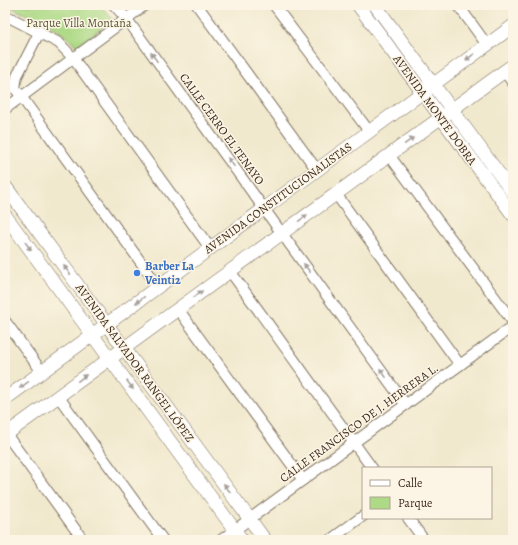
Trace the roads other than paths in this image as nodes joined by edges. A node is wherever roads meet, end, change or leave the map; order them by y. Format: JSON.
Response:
{"nodes":[{"id":1,"x":114,"y":5,"type":"edge"},
{"id":2,"x":145,"y":5,"type":"edge"},
{"id":3,"x":197,"y":5,"type":"edge"},
{"id":4,"x":274,"y":5,"type":"edge"},
{"id":5,"x":358,"y":5,"type":"edge"},
{"id":6,"x":375,"y":5,"type":"edge"},
{"id":7,"x":458,"y":5,"type":"edge"},
{"id":8,"x":5,"y":15,"type":"edge"},
{"id":9,"x":126,"y":18,"type":"junction"},
{"id":10,"x":513,"y":26,"type":"edge"},
{"id":11,"x":40,"y":31,"type":"junction"},
{"id":12,"x":487,"y":45,"type":"junction"},
{"id":13,"x":73,"y":58,"type":"junction"},
{"id":14,"x":509,"y":68,"type":"edge"},
{"id":15,"x":513,"y":82,"type":"edge"},
{"id":16,"x":433,"y":84,"type":"junction"},
{"id":17,"x":422,"y":92,"type":"junction"},
{"id":18,"x":22,"y":97,"type":"junction"},
{"id":19,"x":5,"y":109,"type":"edge"},
{"id":20,"x":452,"y":110,"type":"junction"},
{"id":21,"x":441,"y":118,"type":"junction"},
{"id":22,"x":369,"y":131,"type":"junction"},
{"id":23,"x":389,"y":155,"type":"junction"},
{"id":24,"x":317,"y":170,"type":"junction"},
{"id":25,"x":5,"y":186,"type":"edge"},
{"id":26,"x":513,"y":193,"type":"edge"},
{"id":27,"x":336,"y":194,"type":"junction"},
{"id":28,"x":264,"y":209,"type":"junction"},
{"id":29,"x":5,"y":215,"type":"edge"},
{"id":30,"x":513,"y":215,"type":"edge"},
{"id":31,"x":282,"y":233,"type":"junction"},
{"id":32,"x":210,"y":248,"type":"junction"},
{"id":33,"x":230,"y":271,"type":"junction"},
{"id":34,"x":158,"y":286,"type":"junction"},
{"id":35,"x":178,"y":309,"type":"junction"},
{"id":36,"x":5,"y":321,"type":"edge"},
{"id":37,"x":513,"y":322,"type":"edge"},
{"id":38,"x":107,"y":324,"type":"junction"},
{"id":39,"x":513,"y":326,"type":"edge"},
{"id":40,"x":92,"y":334,"type":"junction"},
{"id":41,"x":125,"y":347,"type":"junction"},
{"id":42,"x":110,"y":357,"type":"junction"},
{"id":43,"x":460,"y":365,"type":"junction"},
{"id":44,"x":42,"y":372,"type":"junction"},
{"id":45,"x":58,"y":396,"type":"junction"},
{"id":46,"x":5,"y":399,"type":"edge"},
{"id":47,"x":406,"y":405,"type":"junction"},
{"id":48,"x":5,"y":434,"type":"edge"},
{"id":49,"x":354,"y":443,"type":"junction"},
{"id":50,"x":371,"y":467,"type":"edge"},
{"id":51,"x":304,"y":480,"type":"junction"},
{"id":52,"x":362,"y":517,"type":"edge"},
{"id":53,"x":250,"y":519,"type":"junction"},
{"id":54,"x":409,"y":519,"type":"edge"},
{"id":55,"x":239,"y":535,"type":"edge"},
{"id":56,"x":83,"y":540,"type":"edge"},
{"id":57,"x":163,"y":540,"type":"edge"},
{"id":58,"x":221,"y":540,"type":"edge"},
{"id":59,"x":265,"y":540,"type":"edge"},
{"id":60,"x":330,"y":540,"type":"edge"},
{"id":61,"x":424,"y":540,"type":"edge"}],
"edges":[{"from":1,"to":9,"type":"street","name":"CALLE CERRO EL TENAYO"},
{"from":2,"to":9,"type":"street"},
{"from":3,"to":24,"type":"street"},
{"from":4,"to":22,"type":"street"},
{"from":5,"to":17,"type":"street","name":"AVENIDA MONTE DOBRA"},
{"from":6,"to":16,"type":"street","name":"AVENIDA MONTE DOBRA"},
{"from":7,"to":12,"type":"street"},
{"from":8,"to":11,"type":"street"},
{"from":9,"to":13,"type":"street"},
{"from":28,"to":9,"type":"street","name":"CALLE CERRO EL TENAYO","one_way":true},
{"from":10,"to":12,"type":"street","name":"AVENIDA CONSTITUCIONALISTAS"},
{"from":11,"to":13,"type":"street"},
{"from":11,"to":18,"type":"street"},
{"from":12,"to":16,"type":"street","name":"AVENIDA CONSTITUCIONALISTAS","one_way":true},
{"from":13,"to":18,"type":"street"},
{"from":13,"to":32,"type":"street"},
{"from":14,"to":15,"type":"street"},
{"from":14,"to":20,"type":"street"},
{"from":16,"to":17,"type":"street","name":"AVENIDA CONSTITUCIONALISTAS"},
{"from":16,"to":20,"type":"street","name":"AVENIDA MONTE DOBRA"},
{"from":17,"to":21,"type":"street","name":"AVENIDA MONTE DOBRA"},
{"from":17,"to":22,"type":"street","name":"AVENIDA CONSTITUCIONALISTAS"},
{"from":18,"to":19,"type":"street"},
{"from":18,"to":34,"type":"street"},
{"from":20,"to":21,"type":"street"},
{"from":20,"to":26,"type":"street","name":"AVENIDA MONTE DOBRA"},
{"from":23,"to":21,"type":"street","one_way":true},
{"from":21,"to":30,"type":"street","name":"AVENIDA MONTE DOBRA"},
{"from":22,"to":24,"type":"street","name":"AVENIDA CONSTITUCIONALISTAS"},
{"from":23,"to":27,"type":"street"},
{"from":23,"to":37,"type":"street"},
{"from":24,"to":28,"type":"street","name":"AVENIDA CONSTITUCIONALISTAS"},
{"from":38,"to":25,"type":"street","name":"AVENIDA SALVADOR RANGEL LÓPEZ","one_way":true},
{"from":31,"to":27,"type":"street","one_way":true},
{"from":27,"to":43,"type":"street"},
{"from":28,"to":31,"type":"street","name":"CALLE CERRO EL TENAYO"},
{"from":28,"to":32,"type":"street","name":"AVENIDA CONSTITUCIONALISTAS"},
{"from":29,"to":40,"type":"street","name":"AVENIDA SALVADOR RANGEL LÓPEZ","one_way":true},
{"from":31,"to":33,"type":"street"},
{"from":47,"to":31,"type":"street","name":"CALLE CERRO EL TENAYO","one_way":true},
{"from":32,"to":34,"type":"street","name":"AVENIDA CONSTITUCIONALISTAS"},
{"from":35,"to":33,"type":"street","one_way":true},
{"from":33,"to":49,"type":"street"},
{"from":34,"to":38,"type":"street","name":"AVENIDA CONSTITUCIONALISTAS","one_way":true},
{"from":35,"to":41,"type":"street"},
{"from":35,"to":51,"type":"street"},
{"from":36,"to":44,"type":"street"},
{"from":38,"to":40,"type":"street","name":"AVENIDA CONSTITUCIONALISTAS"},
{"from":38,"to":41,"type":"street","name":"AVENIDA SALVADOR RANGEL LÓPEZ"},
{"from":39,"to":43,"type":"street","name":"CALLE FRANCISCO DE J. HERRERA L."},
{"from":40,"to":42,"type":"street","name":"AVENIDA SALVADOR RANGEL LÓPEZ"},
{"from":40,"to":44,"type":"street","name":"AVENIDA CONSTITUCIONALISTAS"},
{"from":41,"to":42,"type":"street"},
{"from":53,"to":41,"type":"street","name":"AVENIDA SALVADOR RANGEL LÓPEZ","one_way":true},
{"from":45,"to":42,"type":"street","one_way":true},
{"from":42,"to":55,"type":"street","name":"AVENIDA SALVADOR RANGEL LÓPEZ","one_way":true},
{"from":43,"to":47,"type":"street","name":"CALLE FRANCISCO DE J. HERRERA L."},
{"from":44,"to":46,"type":"street","name":"AVENIDA CONSTITUCIONALISTAS","one_way":true},
{"from":45,"to":48,"type":"street"},
{"from":45,"to":57,"type":"street"},
{"from":47,"to":49,"type":"street","name":"CALLE FRANCISCO DE J. HERRERA L."},
{"from":48,"to":56,"type":"street"},
{"from":49,"to":50,"type":"street"},
{"from":49,"to":51,"type":"street","name":"CALLE FRANCISCO DE J. HERRERA L."},
{"from":51,"to":53,"type":"street","name":"CALLE FRANCISCO DE J. HERRERA L."},
{"from":52,"to":60,"type":"street"},
{"from":53,"to":55,"type":"street","name":"CALLE FRANCISCO DE J. HERRERA L."},
{"from":53,"to":59,"type":"street","name":"AVENIDA SALVADOR RANGEL LÓPEZ"},
{"from":54,"to":61,"type":"street"},
{"from":55,"to":58,"type":"street","name":"CALLE FRANCISCO DE J. HERRERA L."}]}
